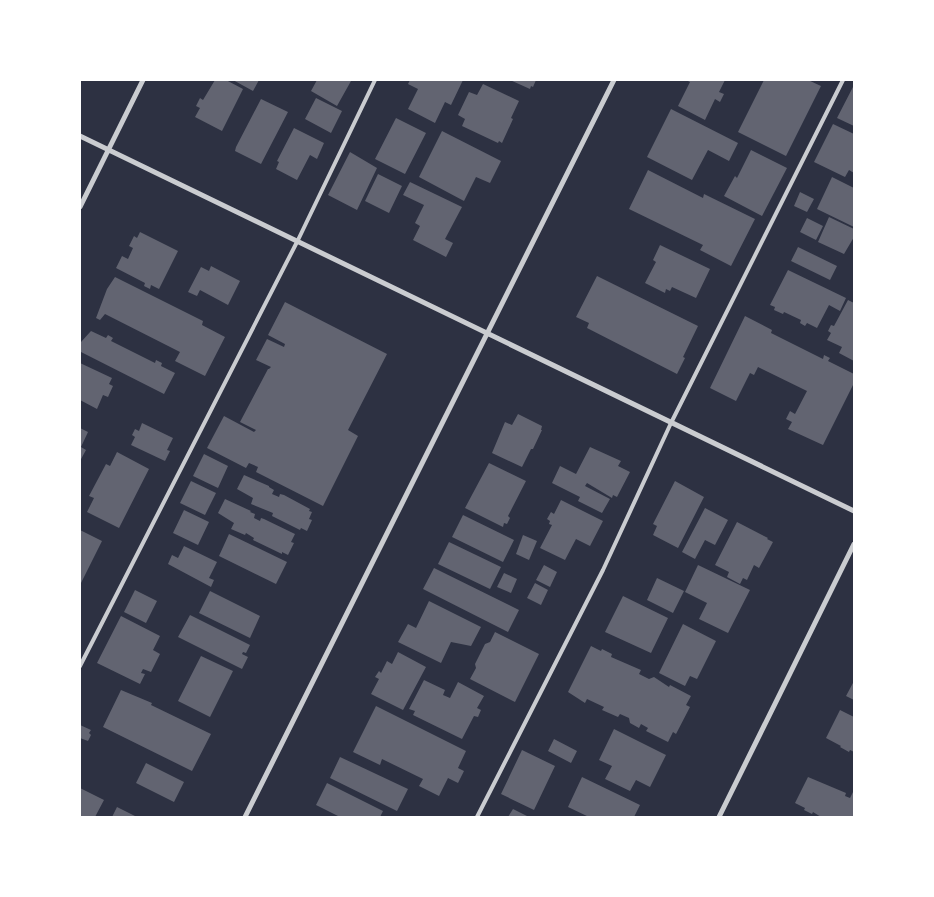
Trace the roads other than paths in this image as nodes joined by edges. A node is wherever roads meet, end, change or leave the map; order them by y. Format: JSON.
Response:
{"nodes":[{"id":1,"x":143,"y":80,"type":"edge"},
{"id":2,"x":375,"y":80,"type":"edge"},
{"id":3,"x":614,"y":80,"type":"edge"},
{"id":4,"x":843,"y":80,"type":"edge"},
{"id":5,"x":80,"y":136,"type":"edge"},
{"id":6,"x":109,"y":150,"type":"junction"},
{"id":7,"x":80,"y":207,"type":"edge"},
{"id":8,"x":298,"y":240,"type":"junction"},
{"id":9,"x":487,"y":333,"type":"junction"},
{"id":10,"x":671,"y":423,"type":"junction"},
{"id":11,"x":854,"y":511,"type":"edge"},
{"id":12,"x":854,"y":544,"type":"edge"},
{"id":13,"x":80,"y":666,"type":"edge"},
{"id":14,"x":245,"y":817,"type":"edge"},
{"id":15,"x":477,"y":817,"type":"edge"},
{"id":16,"x":719,"y":817,"type":"edge"}],
"edges":[{"from":1,"to":6,"type":"street"},
{"from":2,"to":8,"type":"lane"},
{"from":3,"to":9,"type":"street"},
{"from":4,"to":10,"type":"lane"},
{"from":5,"to":6,"type":"street"},
{"from":6,"to":7,"type":"street"},
{"from":6,"to":8,"type":"street"},
{"from":8,"to":9,"type":"street"},
{"from":8,"to":13,"type":"lane"},
{"from":9,"to":10,"type":"street"},
{"from":9,"to":14,"type":"street"},
{"from":10,"to":11,"type":"street"},
{"from":10,"to":15,"type":"lane"},
{"from":12,"to":16,"type":"street"}]}
